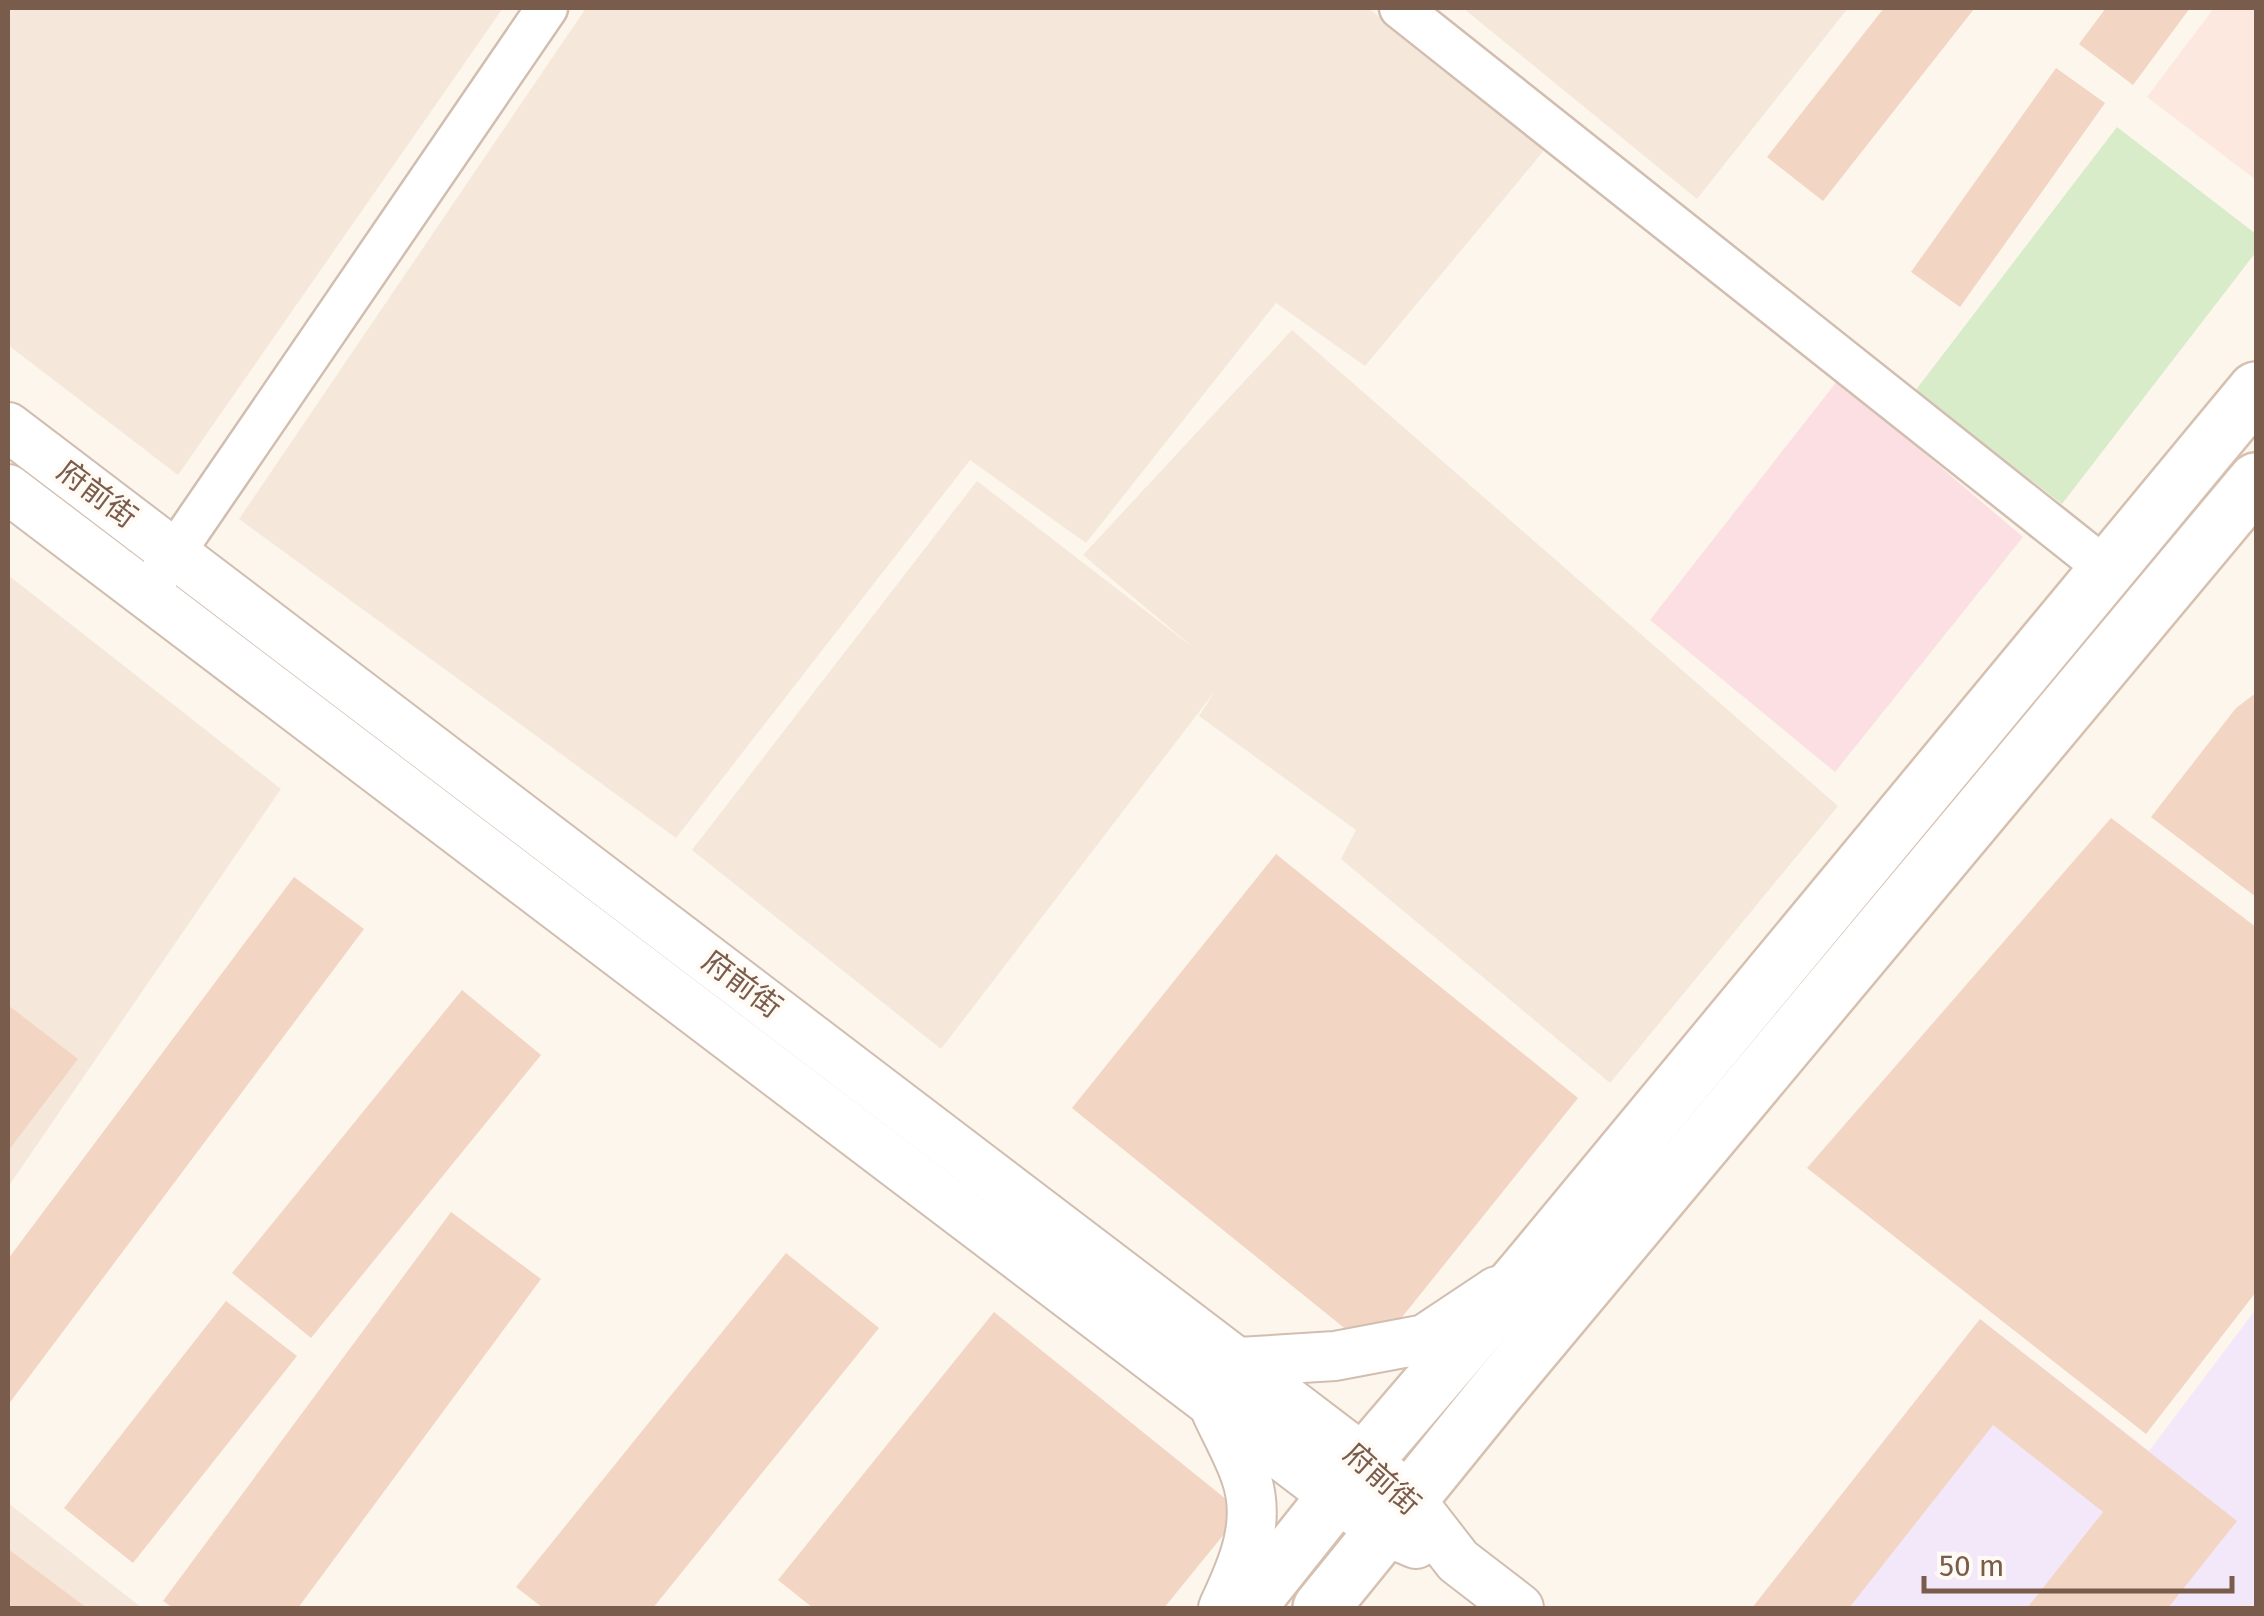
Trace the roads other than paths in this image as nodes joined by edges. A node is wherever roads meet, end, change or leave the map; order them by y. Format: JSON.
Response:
{"nodes":[{"id":1,"x":547,"y":8,"type":"edge"},
{"id":2,"x":1400,"y":8,"type":"edge"},
{"id":3,"x":2256,"y":393,"type":"edge"},
{"id":4,"x":8,"y":426,"type":"edge"},
{"id":5,"x":2205,"y":452,"type":"junction"},
{"id":6,"x":2255,"y":486,"type":"edge"},
{"id":7,"x":8,"y":489,"type":"edge"},
{"id":8,"x":174,"y":552,"type":"junction"},
{"id":9,"x":2108,"y":571,"type":"junction"},
{"id":10,"x":146,"y":593,"type":"junction"},
{"id":11,"x":1525,"y":1273,"type":"junction"},
{"id":12,"x":1239,"y":1362,"type":"junction"},
{"id":13,"x":1213,"y":1403,"type":"junction"},
{"id":14,"x":1350,"y":1479,"type":"junction"},
{"id":15,"x":1396,"y":1514,"type":"junction"},
{"id":16,"x":1223,"y":1608,"type":"edge"},
{"id":17,"x":1246,"y":1608,"type":"edge"},
{"id":18,"x":1321,"y":1608,"type":"edge"},
{"id":19,"x":1518,"y":1608,"type":"edge"}],
"edges":[{"from":1,"to":8,"type":"street"},
{"from":2,"to":9,"type":"street"},
{"from":3,"to":5,"type":"main road"},
{"from":4,"to":8,"type":"street","name":"府前街"},
{"from":5,"to":6,"type":"main road"},
{"from":5,"to":9,"type":"main road"},
{"from":6,"to":15,"type":"main road"},
{"from":7,"to":10,"type":"street","name":"府前街"},
{"from":8,"to":10,"type":"street"},
{"from":8,"to":12,"type":"street","name":"府前街"},
{"from":9,"to":11,"type":"main road"},
{"from":10,"to":13,"type":"street","name":"府前街"},
{"from":11,"to":12,"type":"street"},
{"from":11,"to":14,"type":"main road"},
{"from":12,"to":14,"type":"street","name":"府前街"},
{"from":13,"to":14,"type":"street","name":"府前街"},
{"from":13,"to":16,"type":"street"},
{"from":14,"to":15,"type":"street","name":"府前街"},
{"from":14,"to":17,"type":"main road"},
{"from":15,"to":18,"type":"main road"},
{"from":15,"to":19,"type":"street","name":"府前街"}]}
